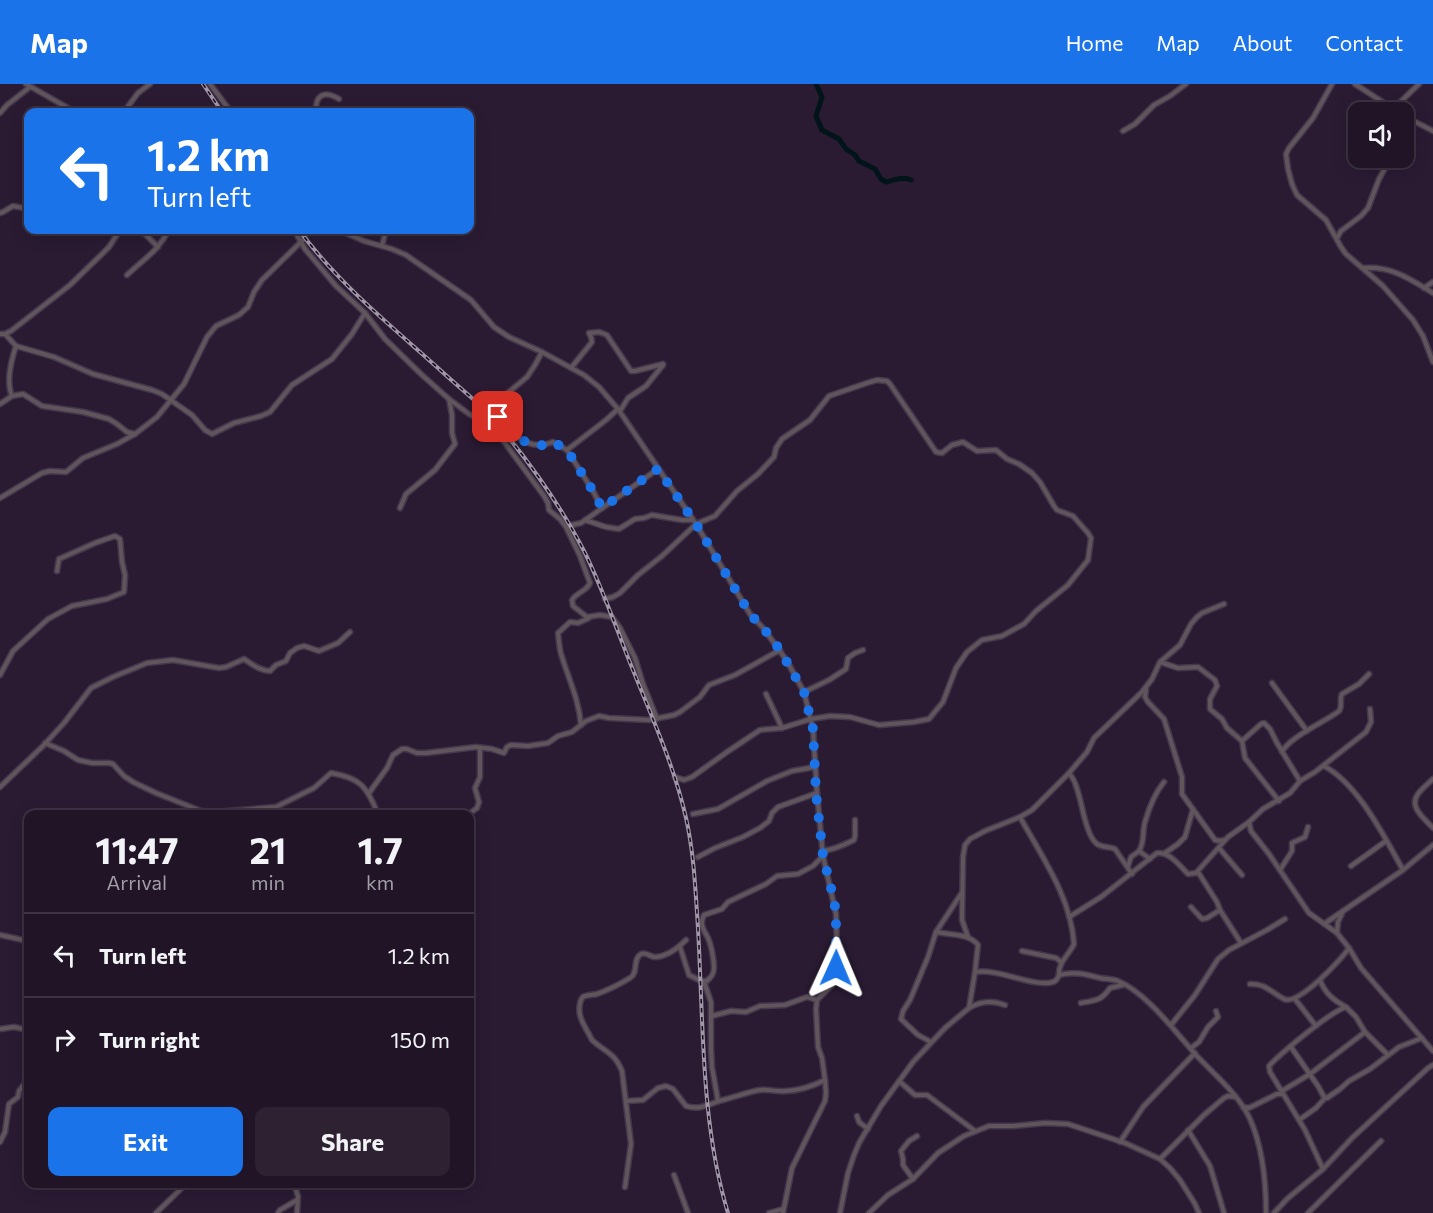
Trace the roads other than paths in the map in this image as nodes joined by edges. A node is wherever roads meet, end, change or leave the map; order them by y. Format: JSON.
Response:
{"nodes":[{"id":1,"x":150,"y":84,"type":"edge"},
{"id":2,"x":210,"y":84,"type":"edge"},
{"id":3,"x":1186,"y":84,"type":"edge"},
{"id":4,"x":1332,"y":84,"type":"edge"},
{"id":5,"x":1355,"y":84,"type":"edge"},
{"id":6,"x":1419,"y":84,"type":"edge"},
{"id":7,"x":28,"y":85,"type":"edge"},
{"id":8,"x":339,"y":99,"type":"dead end"},
{"id":9,"x":1381,"y":102,"type":"edge"},
{"id":10,"x":1400,"y":102,"type":"edge"},
{"id":11,"x":68,"y":108,"type":"edge"},
{"id":12,"x":127,"y":108,"type":"edge"},
{"id":13,"x":228,"y":108,"type":"edge"},
{"id":14,"x":316,"y":108,"type":"edge"},
{"id":15,"x":0,"y":113,"type":"edge"},
{"id":16,"x":1414,"y":122,"type":"edge"},
{"id":17,"x":1124,"y":131,"type":"dead end"},
{"id":18,"x":1433,"y":131,"type":"edge"},
{"id":19,"x":1385,"y":168,"type":"edge"},
{"id":20,"x":24,"y":208,"type":"edge"},
{"id":21,"x":0,"y":213,"type":"edge"},
{"id":22,"x":117,"y":234,"type":"edge"},
{"id":23,"x":145,"y":234,"type":"edge"},
{"id":24,"x":167,"y":234,"type":"edge"},
{"id":25,"x":296,"y":234,"type":"edge"},
{"id":26,"x":348,"y":234,"type":"edge"},
{"id":27,"x":385,"y":234,"type":"edge"},
{"id":28,"x":305,"y":238,"type":"dead end"},
{"id":29,"x":1336,"y":239,"type":"junction"},
{"id":30,"x":301,"y":242,"type":"junction"},
{"id":31,"x":382,"y":246,"type":"junction"},
{"id":32,"x":158,"y":247,"type":"junction"},
{"id":33,"x":1364,"y":268,"type":"junction"},
{"id":34,"x":127,"y":275,"type":"dead end"},
{"id":35,"x":1433,"y":282,"type":"edge"},
{"id":36,"x":1424,"y":288,"type":"junction"},
{"id":37,"x":1433,"y":293,"type":"edge"},
{"id":38,"x":365,"y":313,"type":"junction"},
{"id":39,"x":3,"y":334,"type":"edge"},
{"id":40,"x":16,"y":346,"type":"junction"},
{"id":41,"x":542,"y":352,"type":"junction"},
{"id":42,"x":1433,"y":362,"type":"edge"},
{"id":43,"x":572,"y":368,"type":"junction"},
{"id":44,"x":12,"y":396,"type":"junction"},
{"id":45,"x":449,"y":399,"type":"junction"},
{"id":46,"x":171,"y":400,"type":"junction"},
{"id":47,"x":0,"y":404,"type":"edge"},
{"id":48,"x":490,"y":408,"type":"junction"},
{"id":49,"x":619,"y":410,"type":"junction"},
{"id":50,"x":480,"y":416,"type":"junction"},
{"id":51,"x":135,"y":434,"type":"junction"},
{"id":52,"x":567,"y":450,"type":"junction"},
{"id":53,"x":658,"y":469,"type":"junction"},
{"id":54,"x":0,"y":498,"type":"edge"},
{"id":55,"x":400,"y":508,"type":"dead end"},
{"id":56,"x":602,"y":508,"type":"junction"},
{"id":57,"x":585,"y":520,"type":"junction"},
{"id":58,"x":692,"y":520,"type":"junction"},
{"id":59,"x":696,"y":524,"type":"junction"},
{"id":60,"x":572,"y":525,"type":"dead end"},
{"id":61,"x":57,"y":571,"type":"dead end"},
{"id":62,"x":604,"y":599,"type":"dead end"},
{"id":63,"x":1224,"y":604,"type":"dead end"},
{"id":64,"x":590,"y":618,"type":"junction"},
{"id":65,"x":350,"y":632,"type":"dead end"},
{"id":66,"x":780,"y":650,"type":"junction"},
{"id":67,"x":863,"y":650,"type":"dead end"},
{"id":68,"x":1160,"y":662,"type":"junction"},
{"id":69,"x":1369,"y":674,"type":"dead end"},
{"id":70,"x":0,"y":675,"type":"edge"},
{"id":71,"x":1272,"y":683,"type":"dead end"},
{"id":72,"x":1146,"y":688,"type":"junction"},
{"id":73,"x":804,"y":692,"type":"junction"},
{"id":74,"x":766,"y":694,"type":"dead end"},
{"id":75,"x":1370,"y":709,"type":"dead end"},
{"id":76,"x":657,"y":719,"type":"junction"},
{"id":77,"x":811,"y":719,"type":"junction"},
{"id":78,"x":581,"y":725,"type":"junction"},
{"id":79,"x":782,"y":728,"type":"junction"},
{"id":80,"x":1307,"y":730,"type":"junction"},
{"id":81,"x":1242,"y":741,"type":"junction"},
{"id":82,"x":45,"y":743,"type":"junction"},
{"id":83,"x":480,"y":748,"type":"junction"},
{"id":84,"x":1282,"y":752,"type":"junction"},
{"id":85,"x":1324,"y":766,"type":"junction"},
{"id":86,"x":815,"y":767,"type":"junction"},
{"id":87,"x":1069,"y":773,"type":"junction"},
{"id":88,"x":675,"y":777,"type":"dead end"},
{"id":89,"x":1433,"y":779,"type":"edge"},
{"id":90,"x":1300,"y":781,"type":"junction"},
{"id":91,"x":1164,"y":782,"type":"dead end"},
{"id":92,"x":0,"y":787,"type":"edge"},
{"id":93,"x":369,"y":793,"type":"junction"},
{"id":94,"x":816,"y":793,"type":"junction"},
{"id":95,"x":1279,"y":801,"type":"junction"},
{"id":96,"x":1193,"y":809,"type":"junction"},
{"id":97,"x":198,"y":810,"type":"edge"},
{"id":98,"x":240,"y":810,"type":"edge"},
{"id":99,"x":376,"y":810,"type":"edge"},
{"id":100,"x":474,"y":810,"type":"edge"},
{"id":101,"x":693,"y":814,"type":"dead end"},
{"id":102,"x":1020,"y":817,"type":"junction"},
{"id":103,"x":855,"y":820,"type":"dead end"},
{"id":104,"x":1249,"y":822,"type":"junction"},
{"id":105,"x":1308,"y":827,"type":"dead end"},
{"id":106,"x":1240,"y":828,"type":"junction"},
{"id":107,"x":1433,"y":828,"type":"edge"},
{"id":108,"x":1251,"y":831,"type":"junction"},
{"id":109,"x":1224,"y":840,"type":"junction"},
{"id":110,"x":1386,"y":841,"type":"junction"},
{"id":111,"x":1433,"y":845,"type":"edge"},
{"id":112,"x":1219,"y":848,"type":"junction"},
{"id":113,"x":1139,"y":851,"type":"junction"},
{"id":114,"x":822,"y":853,"type":"junction"},
{"id":115,"x":1165,"y":853,"type":"junction"},
{"id":116,"x":698,"y":857,"type":"dead end"},
{"id":117,"x":1150,"y":859,"type":"junction"},
{"id":118,"x":1351,"y":866,"type":"dead end"},
{"id":119,"x":1127,"y":867,"type":"junction"},
{"id":120,"x":1280,"y":870,"type":"junction"},
{"id":121,"x":1403,"y":870,"type":"junction"},
{"id":122,"x":1198,"y":872,"type":"junction"},
{"id":123,"x":1132,"y":874,"type":"junction"},
{"id":124,"x":1242,"y":875,"type":"dead end"},
{"id":125,"x":962,"y":894,"type":"junction"},
{"id":126,"x":1191,"y":907,"type":"dead end"},
{"id":127,"x":1220,"y":910,"type":"junction"},
{"id":128,"x":1343,"y":910,"type":"junction"},
{"id":129,"x":1069,"y":917,"type":"junction"},
{"id":130,"x":1285,"y":919,"type":"dead end"},
{"id":131,"x":1324,"y":924,"type":"junction"},
{"id":132,"x":936,"y":932,"type":"junction"},
{"id":133,"x":1337,"y":933,"type":"junction"},
{"id":134,"x":0,"y":935,"type":"edge"},
{"id":135,"x":969,"y":937,"type":"junction"},
{"id":136,"x":686,"y":940,"type":"dead end"},
{"id":137,"x":24,"y":941,"type":"edge"},
{"id":138,"x":1241,"y":943,"type":"junction"},
{"id":139,"x":680,"y":947,"type":"junction"},
{"id":140,"x":1349,"y":948,"type":"junction"},
{"id":141,"x":1022,"y":951,"type":"dead end"},
{"id":142,"x":1062,"y":963,"type":"junction"},
{"id":143,"x":975,"y":972,"type":"junction"},
{"id":144,"x":1059,"y":975,"type":"junction"},
{"id":145,"x":1108,"y":980,"type":"junction"},
{"id":146,"x":1320,"y":980,"type":"junction"},
{"id":147,"x":704,"y":982,"type":"junction"},
{"id":148,"x":1250,"y":984,"type":"dead end"},
{"id":149,"x":1124,"y":985,"type":"junction"},
{"id":150,"x":1110,"y":988,"type":"junction"},
{"id":151,"x":1295,"y":999,"type":"junction"},
{"id":152,"x":817,"y":1000,"type":"junction"},
{"id":153,"x":1081,"y":1003,"type":"dead end"},
{"id":154,"x":1005,"y":1005,"type":"dead end"},
{"id":155,"x":1346,"y":1007,"type":"junction"},
{"id":156,"x":969,"y":1008,"type":"junction"},
{"id":157,"x":1216,"y":1011,"type":"dead end"},
{"id":158,"x":712,"y":1016,"type":"junction"},
{"id":159,"x":1171,"y":1025,"type":"junction"},
{"id":160,"x":1316,"y":1026,"type":"junction"},
{"id":161,"x":0,"y":1029,"type":"edge"},
{"id":162,"x":24,"y":1029,"type":"edge"},
{"id":163,"x":1365,"y":1032,"type":"junction"},
{"id":164,"x":1422,"y":1038,"type":"junction"},
{"id":165,"x":931,"y":1042,"type":"junction"},
{"id":166,"x":1291,"y":1047,"type":"junction"},
{"id":167,"x":1191,"y":1048,"type":"junction"},
{"id":168,"x":1433,"y":1051,"type":"edge"},
{"id":169,"x":1195,"y":1053,"type":"junction"},
{"id":170,"x":1388,"y":1055,"type":"junction"},
{"id":171,"x":1433,"y":1065,"type":"edge"},
{"id":172,"x":1310,"y":1074,"type":"junction"},
{"id":173,"x":825,"y":1080,"type":"junction"},
{"id":174,"x":899,"y":1081,"type":"junction"},
{"id":175,"x":24,"y":1086,"type":"edge"},
{"id":176,"x":1281,"y":1093,"type":"junction"},
{"id":177,"x":1236,"y":1097,"type":"junction"},
{"id":178,"x":1325,"y":1098,"type":"junction"},
{"id":179,"x":626,"y":1101,"type":"junction"},
{"id":180,"x":718,"y":1101,"type":"junction"},
{"id":181,"x":1241,"y":1105,"type":"junction"},
{"id":182,"x":1250,"y":1108,"type":"junction"},
{"id":183,"x":857,"y":1116,"type":"dead end"},
{"id":184,"x":1249,"y":1116,"type":"junction"},
{"id":185,"x":1299,"y":1120,"type":"junction"},
{"id":186,"x":868,"y":1129,"type":"junction"},
{"id":187,"x":1188,"y":1130,"type":"junction"},
{"id":188,"x":975,"y":1131,"type":"junction"},
{"id":189,"x":917,"y":1136,"type":"dead end"},
{"id":190,"x":1381,"y":1141,"type":"dead end"},
{"id":191,"x":0,"y":1142,"type":"edge"},
{"id":192,"x":1120,"y":1142,"type":"junction"},
{"id":193,"x":1160,"y":1159,"type":"junction"},
{"id":194,"x":1323,"y":1169,"type":"junction"},
{"id":195,"x":674,"y":1174,"type":"dead end"},
{"id":196,"x":913,"y":1179,"type":"junction"},
{"id":197,"x":625,"y":1187,"type":"dead end"},
{"id":198,"x":182,"y":1188,"type":"edge"},
{"id":199,"x":296,"y":1188,"type":"edge"},
{"id":200,"x":298,"y":1200,"type":"junction"},
{"id":201,"x":783,"y":1211,"type":"edge"},
{"id":202,"x":156,"y":1213,"type":"edge"},
{"id":203,"x":279,"y":1213,"type":"edge"},
{"id":204,"x":297,"y":1213,"type":"edge"},
{"id":205,"x":688,"y":1213,"type":"edge"},
{"id":206,"x":770,"y":1213,"type":"edge"},
{"id":207,"x":840,"y":1213,"type":"edge"},
{"id":208,"x":869,"y":1213,"type":"edge"},
{"id":209,"x":1199,"y":1213,"type":"edge"},
{"id":210,"x":1224,"y":1213,"type":"edge"},
{"id":211,"x":1266,"y":1213,"type":"edge"},
{"id":212,"x":1274,"y":1213,"type":"edge"},
{"id":213,"x":1308,"y":1213,"type":"edge"}],
"edges":[{"from":1,"to":12,"type":"street"},
{"from":2,"to":13,"type":"street"},
{"from":3,"to":17,"type":"street"},
{"from":4,"to":29,"type":"street"},
{"from":5,"to":9,"type":"street"},
{"from":6,"to":10,"type":"street"},
{"from":7,"to":11,"type":"street"},
{"from":7,"to":15,"type":"street"},
{"from":8,"to":14,"type":"street"},
{"from":16,"to":18,"type":"street"},
{"from":19,"to":29,"type":"street"},
{"from":20,"to":21,"type":"street"},
{"from":22,"to":39,"type":"street"},
{"from":23,"to":32,"type":"street"},
{"from":24,"to":32,"type":"street"},
{"from":25,"to":30,"type":"street"},
{"from":26,"to":31,"type":"street"},
{"from":27,"to":31,"type":"street"},
{"from":28,"to":30,"type":"street"},
{"from":29,"to":33,"type":"street"},
{"from":30,"to":38,"type":"street"},
{"from":30,"to":46,"type":"street"},
{"from":31,"to":41,"type":"street"},
{"from":32,"to":34,"type":"street"},
{"from":33,"to":36,"type":"street"},
{"from":33,"to":42,"type":"street"},
{"from":35,"to":36,"type":"street"},
{"from":36,"to":37,"type":"street"},
{"from":38,"to":45,"type":"street"},
{"from":38,"to":46,"type":"street"},
{"from":39,"to":40,"type":"street"},
{"from":40,"to":44,"type":"street"},
{"from":40,"to":46,"type":"street"},
{"from":41,"to":43,"type":"street"},
{"from":41,"to":48,"type":"street"},
{"from":43,"to":49,"type":"street"},
{"from":43,"to":49,"type":"street"},
{"from":44,"to":47,"type":"street"},
{"from":44,"to":51,"type":"street"},
{"from":45,"to":50,"type":"street"},
{"from":45,"to":55,"type":"street"},
{"from":46,"to":51,"type":"street"},
{"from":48,"to":50,"type":"street"},
{"from":48,"to":52,"type":"street"},
{"from":49,"to":52,"type":"street"},
{"from":49,"to":53,"type":"street"},
{"from":50,"to":64,"type":"street"},
{"from":51,"to":54,"type":"street"},
{"from":52,"to":56,"type":"street"},
{"from":53,"to":56,"type":"street"},
{"from":53,"to":58,"type":"street"},
{"from":56,"to":57,"type":"street"},
{"from":57,"to":58,"type":"street"},
{"from":57,"to":60,"type":"street"},
{"from":58,"to":59,"type":"street"},
{"from":59,"to":62,"type":"street"},
{"from":59,"to":66,"type":"street"},
{"from":59,"to":77,"type":"street"},
{"from":61,"to":70,"type":"street"},
{"from":63,"to":68,"type":"street"},
{"from":64,"to":76,"type":"street"},
{"from":64,"to":78,"type":"street"},
{"from":65,"to":82,"type":"street"},
{"from":66,"to":73,"type":"street"},
{"from":66,"to":76,"type":"street"},
{"from":67,"to":73,"type":"street"},
{"from":68,"to":72,"type":"street"},
{"from":68,"to":81,"type":"street"},
{"from":69,"to":80,"type":"street"},
{"from":71,"to":80,"type":"street"},
{"from":72,"to":87,"type":"street"},
{"from":72,"to":96,"type":"street"},
{"from":73,"to":77,"type":"street"},
{"from":74,"to":79,"type":"street"},
{"from":75,"to":85,"type":"street"},
{"from":76,"to":78,"type":"street"},
{"from":77,"to":79,"type":"street"},
{"from":77,"to":86,"type":"street"},
{"from":78,"to":83,"type":"street"},
{"from":79,"to":88,"type":"street"},
{"from":80,"to":84,"type":"street"},
{"from":81,"to":84,"type":"street"},
{"from":81,"to":95,"type":"street"},
{"from":82,"to":92,"type":"street"},
{"from":82,"to":97,"type":"street"},
{"from":83,"to":93,"type":"street"},
{"from":83,"to":100,"type":"street"},
{"from":84,"to":90,"type":"street"},
{"from":85,"to":90,"type":"street"},
{"from":85,"to":110,"type":"street"},
{"from":86,"to":94,"type":"street"},
{"from":86,"to":101,"type":"street"},
{"from":87,"to":102,"type":"street"},
{"from":87,"to":119,"type":"street"},
{"from":89,"to":107,"type":"street"},
{"from":90,"to":95,"type":"street"},
{"from":91,"to":113,"type":"street"},
{"from":93,"to":98,"type":"street"},
{"from":93,"to":99,"type":"street"},
{"from":94,"to":114,"type":"street"},
{"from":94,"to":116,"type":"street"},
{"from":95,"to":104,"type":"street"},
{"from":96,"to":109,"type":"street"},
{"from":96,"to":115,"type":"street"},
{"from":102,"to":125,"type":"street"},
{"from":102,"to":129,"type":"street"},
{"from":103,"to":114,"type":"street"},
{"from":104,"to":106,"type":"street"},
{"from":104,"to":108,"type":"street"},
{"from":105,"to":120,"type":"street"},
{"from":106,"to":108,"type":"street"},
{"from":106,"to":109,"type":"street"},
{"from":108,"to":120,"type":"street"},
{"from":109,"to":112,"type":"street"},
{"from":110,"to":118,"type":"street"},
{"from":110,"to":121,"type":"street"},
{"from":111,"to":121,"type":"street"},
{"from":112,"to":122,"type":"street"},
{"from":112,"to":124,"type":"street"},
{"from":113,"to":117,"type":"street"},
{"from":113,"to":119,"type":"street"},
{"from":114,"to":147,"type":"street"},
{"from":114,"to":152,"type":"street"},
{"from":115,"to":117,"type":"street"},
{"from":115,"to":122,"type":"street"},
{"from":117,"to":123,"type":"street"},
{"from":119,"to":123,"type":"street"},
{"from":120,"to":131,"type":"street"},
{"from":121,"to":128,"type":"street"},
{"from":122,"to":127,"type":"street"},
{"from":123,"to":129,"type":"street"},
{"from":125,"to":132,"type":"street"},
{"from":125,"to":135,"type":"street"},
{"from":126,"to":127,"type":"street"},
{"from":127,"to":138,"type":"street"},
{"from":128,"to":131,"type":"street"},
{"from":128,"to":133,"type":"street"},
{"from":129,"to":142,"type":"street"},
{"from":130,"to":138,"type":"street"},
{"from":131,"to":133,"type":"street"},
{"from":132,"to":135,"type":"street"},
{"from":132,"to":165,"type":"street"},
{"from":133,"to":140,"type":"street"},
{"from":134,"to":137,"type":"street"},
{"from":135,"to":143,"type":"street"},
{"from":136,"to":139,"type":"street"},
{"from":138,"to":159,"type":"street"},
{"from":139,"to":147,"type":"street"},
{"from":139,"to":179,"type":"street"},
{"from":140,"to":146,"type":"street"},
{"from":140,"to":164,"type":"street"},
{"from":141,"to":142,"type":"street"},
{"from":142,"to":144,"type":"street"},
{"from":143,"to":144,"type":"street"},
{"from":143,"to":156,"type":"street"},
{"from":144,"to":145,"type":"street"},
{"from":145,"to":149,"type":"street"},
{"from":145,"to":150,"type":"street"},
{"from":146,"to":151,"type":"street"},
{"from":146,"to":155,"type":"street"},
{"from":147,"to":158,"type":"street"},
{"from":148,"to":151,"type":"street"},
{"from":149,"to":150,"type":"street"},
{"from":149,"to":159,"type":"street"},
{"from":150,"to":153,"type":"street"},
{"from":151,"to":160,"type":"street"},
{"from":152,"to":158,"type":"street"},
{"from":152,"to":173,"type":"street"},
{"from":154,"to":156,"type":"street"},
{"from":155,"to":160,"type":"street"},
{"from":155,"to":163,"type":"street"},
{"from":156,"to":165,"type":"street"},
{"from":157,"to":167,"type":"street"},
{"from":158,"to":180,"type":"street"},
{"from":159,"to":167,"type":"street"},
{"from":160,"to":166,"type":"street"},
{"from":161,"to":162,"type":"street"},
{"from":163,"to":170,"type":"street"},
{"from":163,"to":172,"type":"street"},
{"from":164,"to":168,"type":"street"},
{"from":164,"to":170,"type":"street"},
{"from":165,"to":174,"type":"street"},
{"from":166,"to":172,"type":"street"},
{"from":166,"to":176,"type":"street"},
{"from":167,"to":169,"type":"street"},
{"from":169,"to":177,"type":"street"},
{"from":169,"to":192,"type":"street"},
{"from":170,"to":178,"type":"street"},
{"from":171,"to":194,"type":"street"},
{"from":172,"to":176,"type":"street"},
{"from":172,"to":178,"type":"street"},
{"from":173,"to":180,"type":"street"},
{"from":173,"to":201,"type":"street"},
{"from":174,"to":186,"type":"street"},
{"from":174,"to":188,"type":"street"},
{"from":175,"to":191,"type":"street"},
{"from":176,"to":182,"type":"street"},
{"from":176,"to":185,"type":"street"},
{"from":177,"to":181,"type":"street"},
{"from":177,"to":187,"type":"street"},
{"from":178,"to":185,"type":"street"},
{"from":179,"to":180,"type":"street"},
{"from":179,"to":197,"type":"street"},
{"from":181,"to":182,"type":"street"},
{"from":181,"to":184,"type":"street"},
{"from":182,"to":184,"type":"street"},
{"from":183,"to":186,"type":"street"},
{"from":184,"to":211,"type":"street"},
{"from":185,"to":194,"type":"street"},
{"from":186,"to":207,"type":"street"},
{"from":187,"to":193,"type":"street"},
{"from":187,"to":210,"type":"street"},
{"from":188,"to":192,"type":"street"},
{"from":188,"to":196,"type":"street"},
{"from":189,"to":196,"type":"street"},
{"from":190,"to":213,"type":"street"},
{"from":192,"to":193,"type":"street"},
{"from":193,"to":209,"type":"street"},
{"from":194,"to":212,"type":"street"},
{"from":195,"to":205,"type":"street"},
{"from":196,"to":208,"type":"street"},
{"from":198,"to":202,"type":"street"},
{"from":199,"to":200,"type":"street"},
{"from":200,"to":203,"type":"street"},
{"from":200,"to":204,"type":"street"},
{"from":201,"to":206,"type":"street"}]}
